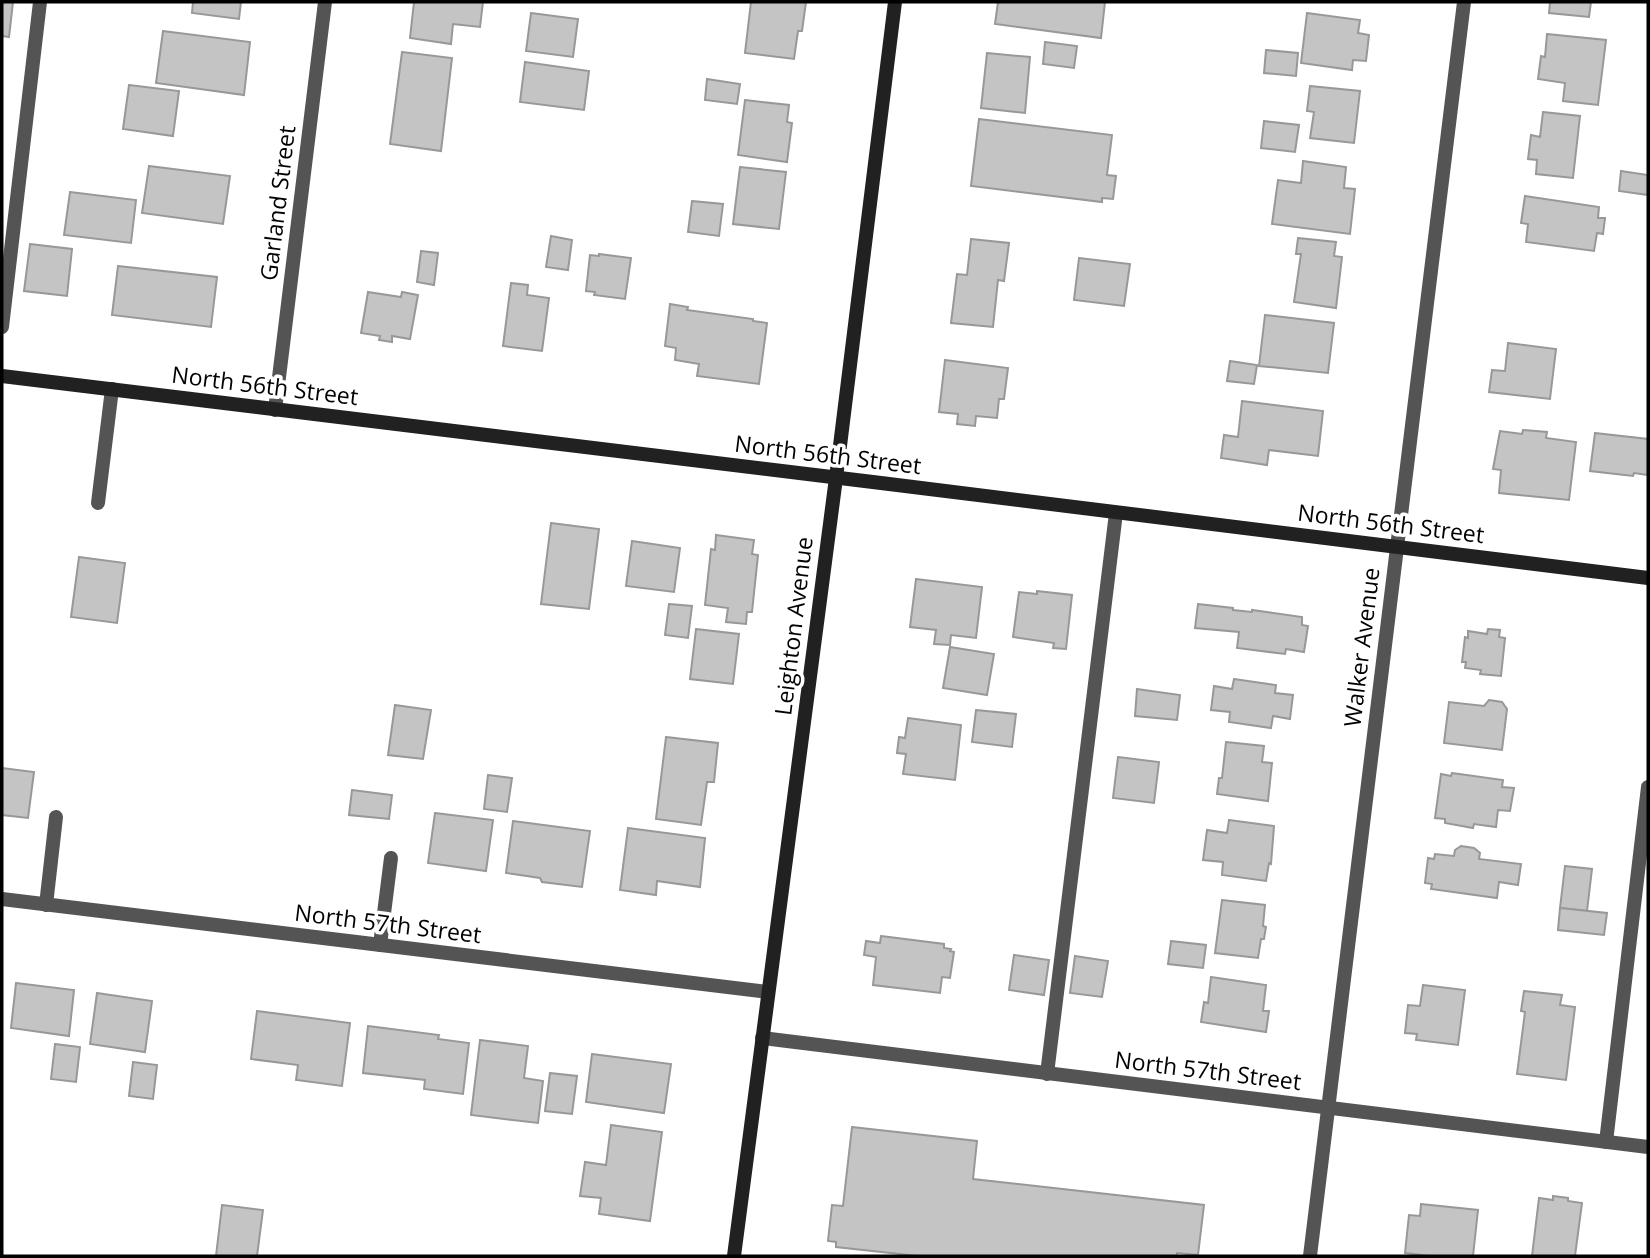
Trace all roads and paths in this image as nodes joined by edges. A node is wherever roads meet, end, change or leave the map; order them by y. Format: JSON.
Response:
{"nodes":[{"id":1,"x":40,"y":2,"type":"edge"},
{"id":2,"x":325,"y":2,"type":"edge"},
{"id":3,"x":895,"y":2,"type":"edge"},
{"id":4,"x":1464,"y":2,"type":"edge"},
{"id":5,"x":2,"y":327,"type":"edge"},
{"id":6,"x":2,"y":376,"type":"edge"},
{"id":7,"x":112,"y":389,"type":"junction"},
{"id":8,"x":275,"y":410,"type":"junction"},
{"id":9,"x":836,"y":478,"type":"junction"},
{"id":10,"x":98,"y":503,"type":"dead end"},
{"id":11,"x":1116,"y":513,"type":"junction"},
{"id":12,"x":1396,"y":547,"type":"junction"},
{"id":13,"x":1648,"y":578,"type":"edge"},
{"id":14,"x":1648,"y":787,"type":"edge"},
{"id":15,"x":57,"y":817,"type":"dead end"},
{"id":16,"x":391,"y":858,"type":"dead end"},
{"id":17,"x":2,"y":900,"type":"edge"},
{"id":18,"x":46,"y":905,"type":"junction"},
{"id":19,"x":380,"y":945,"type":"junction"},
{"id":20,"x":768,"y":992,"type":"junction"},
{"id":21,"x":762,"y":1038,"type":"junction"},
{"id":22,"x":1047,"y":1074,"type":"junction"},
{"id":23,"x":1327,"y":1108,"type":"junction"},
{"id":24,"x":1606,"y":1142,"type":"junction"},
{"id":25,"x":1648,"y":1147,"type":"edge"},
{"id":26,"x":733,"y":1256,"type":"edge"},
{"id":27,"x":1310,"y":1256,"type":"edge"}],
"edges":[{"from":1,"to":5,"type":"street"},
{"from":2,"to":8,"type":"street","name":"Garland Street"},
{"from":3,"to":9,"type":"main road","name":"Leighton Avenue"},
{"from":4,"to":12,"type":"street","name":"Walker Avenue"},
{"from":6,"to":7,"type":"main road","name":"North 56th Street"},
{"from":7,"to":8,"type":"main road","name":"North 56th Street"},
{"from":7,"to":10,"type":"street"},
{"from":8,"to":9,"type":"main road","name":"North 56th Street"},
{"from":9,"to":11,"type":"main road","name":"North 56th Street"},
{"from":9,"to":20,"type":"main road","name":"Leighton Avenue"},
{"from":11,"to":12,"type":"main road","name":"North 56th Street"},
{"from":11,"to":22,"type":"street"},
{"from":12,"to":13,"type":"main road","name":"North 56th Street"},
{"from":12,"to":23,"type":"street","name":"Walker Avenue"},
{"from":14,"to":24,"type":"street"},
{"from":15,"to":18,"type":"street"},
{"from":16,"to":19,"type":"street"},
{"from":17,"to":18,"type":"street","name":"North 57th Street"},
{"from":18,"to":19,"type":"street","name":"North 57th Street"},
{"from":19,"to":20,"type":"street","name":"North 57th Street"},
{"from":20,"to":21,"type":"main road","name":"Leighton Avenue"},
{"from":21,"to":22,"type":"street","name":"North 57th Street"},
{"from":21,"to":26,"type":"main road","name":"Leighton Avenue"},
{"from":22,"to":23,"type":"street","name":"North 57th Street"},
{"from":23,"to":24,"type":"street","name":"North 57th Street"},
{"from":23,"to":27,"type":"street","name":"Walker Avenue"},
{"from":24,"to":25,"type":"street","name":"North 57th Street"}]}
